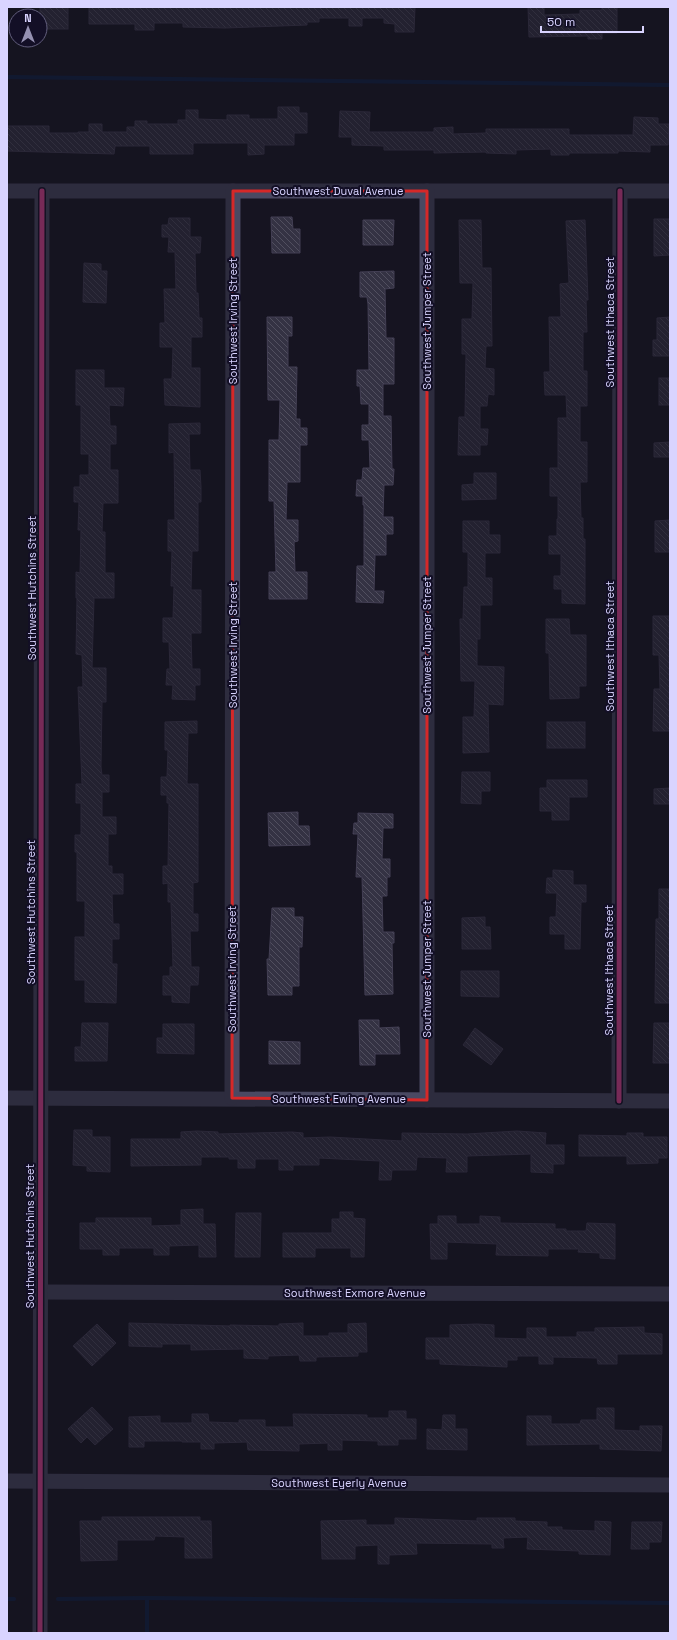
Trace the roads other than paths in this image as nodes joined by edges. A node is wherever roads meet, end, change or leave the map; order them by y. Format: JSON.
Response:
{"nodes":[{"id":1,"x":7,"y":191,"type":"edge"},
{"id":2,"x":42,"y":191,"type":"junction"},
{"id":3,"x":233,"y":191,"type":"junction"},
{"id":4,"x":427,"y":191,"type":"junction"},
{"id":5,"x":620,"y":191,"type":"junction"},
{"id":6,"x":670,"y":191,"type":"edge"},
{"id":7,"x":7,"y":1098,"type":"edge"},
{"id":8,"x":41,"y":1098,"type":"junction"},
{"id":9,"x":232,"y":1098,"type":"junction"},
{"id":10,"x":427,"y":1100,"type":"junction"},
{"id":11,"x":619,"y":1101,"type":"junction"},
{"id":12,"x":670,"y":1101,"type":"edge"},
{"id":13,"x":40,"y":1292,"type":"junction"},
{"id":14,"x":670,"y":1294,"type":"edge"},
{"id":15,"x":7,"y":1481,"type":"edge"},
{"id":16,"x":41,"y":1481,"type":"junction"},
{"id":17,"x":670,"y":1485,"type":"edge"},
{"id":18,"x":40,"y":1633,"type":"edge"}],
"edges":[{"from":1,"to":2,"type":"street","name":"Southwest Duval Avenue"},
{"from":2,"to":3,"type":"street","name":"Southwest Duval Avenue"},
{"from":2,"to":8,"type":"street","name":"Southwest Hutchins Street"},
{"from":3,"to":4,"type":"street","name":"Southwest Duval Avenue"},
{"from":3,"to":9,"type":"street","name":"Southwest Irving Street"},
{"from":4,"to":5,"type":"street","name":"Southwest Duval Avenue"},
{"from":4,"to":10,"type":"street","name":"Southwest Jumper Street"},
{"from":5,"to":6,"type":"street","name":"Southwest Duval Avenue"},
{"from":5,"to":11,"type":"street","name":"Southwest Ithaca Street"},
{"from":7,"to":8,"type":"street","name":"Southwest Ewing Avenue"},
{"from":8,"to":9,"type":"street","name":"Southwest Ewing Avenue"},
{"from":8,"to":13,"type":"street","name":"Southwest Hutchins Street"},
{"from":9,"to":10,"type":"street","name":"Southwest Ewing Avenue"},
{"from":10,"to":11,"type":"street","name":"Southwest Ewing Avenue"},
{"from":11,"to":12,"type":"street","name":"Southwest Ewing Avenue"},
{"from":13,"to":14,"type":"street","name":"Southwest Exmore Avenue"},
{"from":13,"to":16,"type":"street","name":"Southwest Hutchins Street"},
{"from":15,"to":16,"type":"street","name":"Southwest Eyerly Avenue"},
{"from":16,"to":17,"type":"street","name":"Southwest Eyerly Avenue"},
{"from":16,"to":18,"type":"street","name":"Southwest Hutchins Street"}]}
